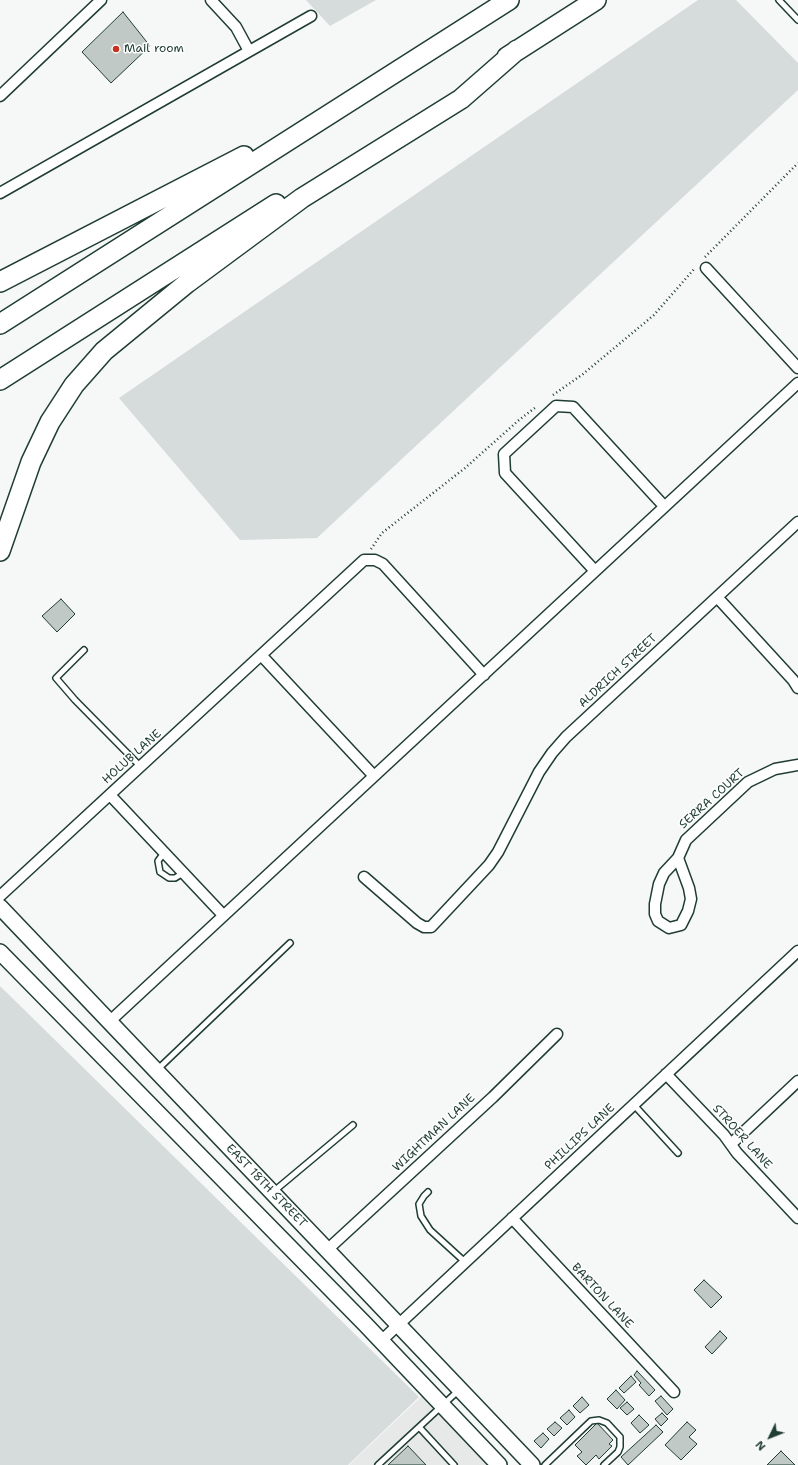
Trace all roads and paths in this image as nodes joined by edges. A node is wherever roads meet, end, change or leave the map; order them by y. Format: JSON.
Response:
{"nodes":[{"id":1,"x":101,"y":0,"type":"edge"},
{"id":2,"x":211,"y":0,"type":"edge"},
{"id":3,"x":509,"y":0,"type":"edge"},
{"id":4,"x":596,"y":0,"type":"edge"},
{"id":5,"x":779,"y":0,"type":"edge"},
{"id":6,"x":311,"y":16,"type":"dead end"},
{"id":7,"x":798,"y":20,"type":"edge"},
{"id":8,"x":517,"y":50,"type":"junction"},
{"id":9,"x":249,"y":51,"type":"junction"},
{"id":10,"x":0,"y":96,"type":"edge"},
{"id":11,"x":343,"y":106,"type":"junction"},
{"id":12,"x":798,"y":163,"type":"edge"},
{"id":13,"x":0,"y":193,"type":"edge"},
{"id":14,"x":704,"y":258,"type":"dead end"},
{"id":15,"x":706,"y":268,"type":"dead end"},
{"id":16,"x":0,"y":282,"type":"edge"},
{"id":17,"x":0,"y":324,"type":"edge"},
{"id":18,"x":798,"y":368,"type":"edge"},
{"id":19,"x":0,"y":380,"type":"edge"},
{"id":20,"x":798,"y":383,"type":"edge"},
{"id":21,"x":664,"y":506,"type":"junction"},
{"id":22,"x":798,"y":522,"type":"edge"},
{"id":23,"x":0,"y":551,"type":"edge"},
{"id":24,"x":595,"y":571,"type":"junction"},
{"id":25,"x":717,"y":597,"type":"junction"},
{"id":26,"x":84,"y":650,"type":"dead end"},
{"id":27,"x":260,"y":655,"type":"junction"},
{"id":28,"x":484,"y":675,"type":"junction"},
{"id":29,"x":798,"y":688,"type":"edge"},
{"id":30,"x":798,"y":765,"type":"edge"},
{"id":31,"x":141,"y":767,"type":"junction"},
{"id":32,"x":374,"y":776,"type":"junction"},
{"id":33,"x":110,"y":795,"type":"junction"},
{"id":34,"x":164,"y":852,"type":"junction"},
{"id":35,"x":678,"y":858,"type":"junction"},
{"id":36,"x":183,"y":873,"type":"junction"},
{"id":37,"x":364,"y":878,"type":"dead end"},
{"id":38,"x":0,"y":896,"type":"edge"},
{"id":39,"x":0,"y":906,"type":"edge"},
{"id":40,"x":223,"y":915,"type":"junction"},
{"id":41,"x":290,"y":943,"type":"dead end"},
{"id":42,"x":798,"y":951,"type":"edge"},
{"id":43,"x":0,"y":952,"type":"edge"},
{"id":44,"x":109,"y":1022,"type":"junction"},
{"id":45,"x":557,"y":1034,"type":"dead end"},
{"id":46,"x":156,"y":1071,"type":"junction"},
{"id":47,"x":666,"y":1074,"type":"junction"},
{"id":48,"x":798,"y":1081,"type":"edge"},
{"id":49,"x":634,"y":1104,"type":"junction"},
{"id":50,"x":353,"y":1125,"type":"dead end"},
{"id":51,"x":731,"y":1144,"type":"junction"},
{"id":52,"x":678,"y":1153,"type":"dead end"},
{"id":53,"x":428,"y":1192,"type":"dead end"},
{"id":54,"x":272,"y":1193,"type":"junction"},
{"id":55,"x":512,"y":1218,"type":"junction"},
{"id":56,"x":798,"y":1218,"type":"edge"},
{"id":57,"x":327,"y":1250,"type":"junction"},
{"id":58,"x":465,"y":1262,"type":"junction"},
{"id":59,"x":398,"y":1324,"type":"junction"},
{"id":60,"x":381,"y":1341,"type":"junction"},
{"id":61,"x":460,"y":1389,"type":"junction"},
{"id":62,"x":674,"y":1392,"type":"dead end"},
{"id":63,"x":442,"y":1405,"type":"junction"},
{"id":64,"x":419,"y":1427,"type":"junction"},
{"id":65,"x":378,"y":1465,"type":"edge"},
{"id":66,"x":454,"y":1465,"type":"edge"},
{"id":67,"x":499,"y":1465,"type":"edge"},
{"id":68,"x":532,"y":1465,"type":"edge"},
{"id":69,"x":545,"y":1465,"type":"edge"},
{"id":70,"x":604,"y":1465,"type":"edge"}],
"edges":[{"from":1,"to":10,"type":"street"},
{"from":2,"to":9,"type":"street"},
{"from":3,"to":11,"type":"highway"},
{"from":4,"to":8,"type":"highway"},
{"from":5,"to":7,"type":"lane"},
{"from":6,"to":9,"type":"street"},
{"from":8,"to":19,"type":"highway"},
{"from":8,"to":23,"type":"highway"},
{"from":9,"to":13,"type":"street"},
{"from":11,"to":16,"type":"highway"},
{"from":11,"to":17,"type":"highway"},
{"from":12,"to":14,"type":"path"},
{"from":15,"to":18,"type":"street"},
{"from":20,"to":21,"type":"street"},
{"from":21,"to":24,"type":"street"},
{"from":21,"to":24,"type":"street"},
{"from":22,"to":25,"type":"street","name":"ALDRICH STREET"},
{"from":24,"to":28,"type":"street"},
{"from":25,"to":29,"type":"street"},
{"from":25,"to":37,"type":"street","name":"ALDRICH STREET"},
{"from":26,"to":31,"type":"lane"},
{"from":27,"to":28,"type":"street","name":"HOLUB LANE"},
{"from":27,"to":31,"type":"street","name":"HOLUB LANE"},
{"from":27,"to":32,"type":"street"},
{"from":28,"to":32,"type":"street"},
{"from":30,"to":35,"type":"street","name":"SERRA COURT"},
{"from":31,"to":33,"type":"street","name":"HOLUB LANE"},
{"from":32,"to":40,"type":"street"},
{"from":33,"to":34,"type":"street"},
{"from":33,"to":38,"type":"street","name":"HOLUB LANE"},
{"from":34,"to":36,"type":"street"},
{"from":34,"to":36,"type":"lane"},
{"from":35,"to":35,"type":"street","name":"SERRA COURT"},
{"from":36,"to":40,"type":"street"},
{"from":39,"to":44,"type":"main road","name":"EAST 18TH STREET"},
{"from":40,"to":44,"type":"street"},
{"from":41,"to":46,"type":"lane"},
{"from":42,"to":47,"type":"street","name":"PHILLIPS LANE"},
{"from":43,"to":60,"type":"main road"},
{"from":44,"to":46,"type":"main road","name":"EAST 18TH STREET"},
{"from":45,"to":57,"type":"street","name":"WIGHTMAN LANE"},
{"from":46,"to":54,"type":"main road","name":"EAST 18TH STREET"},
{"from":47,"to":49,"type":"street","name":"PHILLIPS LANE"},
{"from":47,"to":51,"type":"street","name":"STROER LANE"},
{"from":48,"to":51,"type":"street"},
{"from":49,"to":52,"type":"lane"},
{"from":49,"to":55,"type":"street","name":"PHILLIPS LANE"},
{"from":50,"to":54,"type":"lane"},
{"from":51,"to":56,"type":"street","name":"STROER LANE"},
{"from":53,"to":58,"type":"lane"},
{"from":54,"to":57,"type":"main road","name":"EAST 18TH STREET"},
{"from":55,"to":58,"type":"street","name":"PHILLIPS LANE"},
{"from":55,"to":62,"type":"street","name":"BARTON LANE"},
{"from":57,"to":59,"type":"main road","name":"EAST 18TH STREET"},
{"from":58,"to":59,"type":"street","name":"PHILLIPS LANE"},
{"from":59,"to":60,"type":"street","name":"PHILLIPS LANE"},
{"from":59,"to":61,"type":"main road","name":"EAST 18TH STREET"},
{"from":60,"to":63,"type":"main road"},
{"from":61,"to":63,"type":"lane"},
{"from":61,"to":68,"type":"main road","name":"EAST 18TH STREET"},
{"from":63,"to":64,"type":"lane"},
{"from":63,"to":67,"type":"main road"},
{"from":64,"to":65,"type":"lane"},
{"from":64,"to":66,"type":"lane"},
{"from":69,"to":70,"type":"lane"}]}
